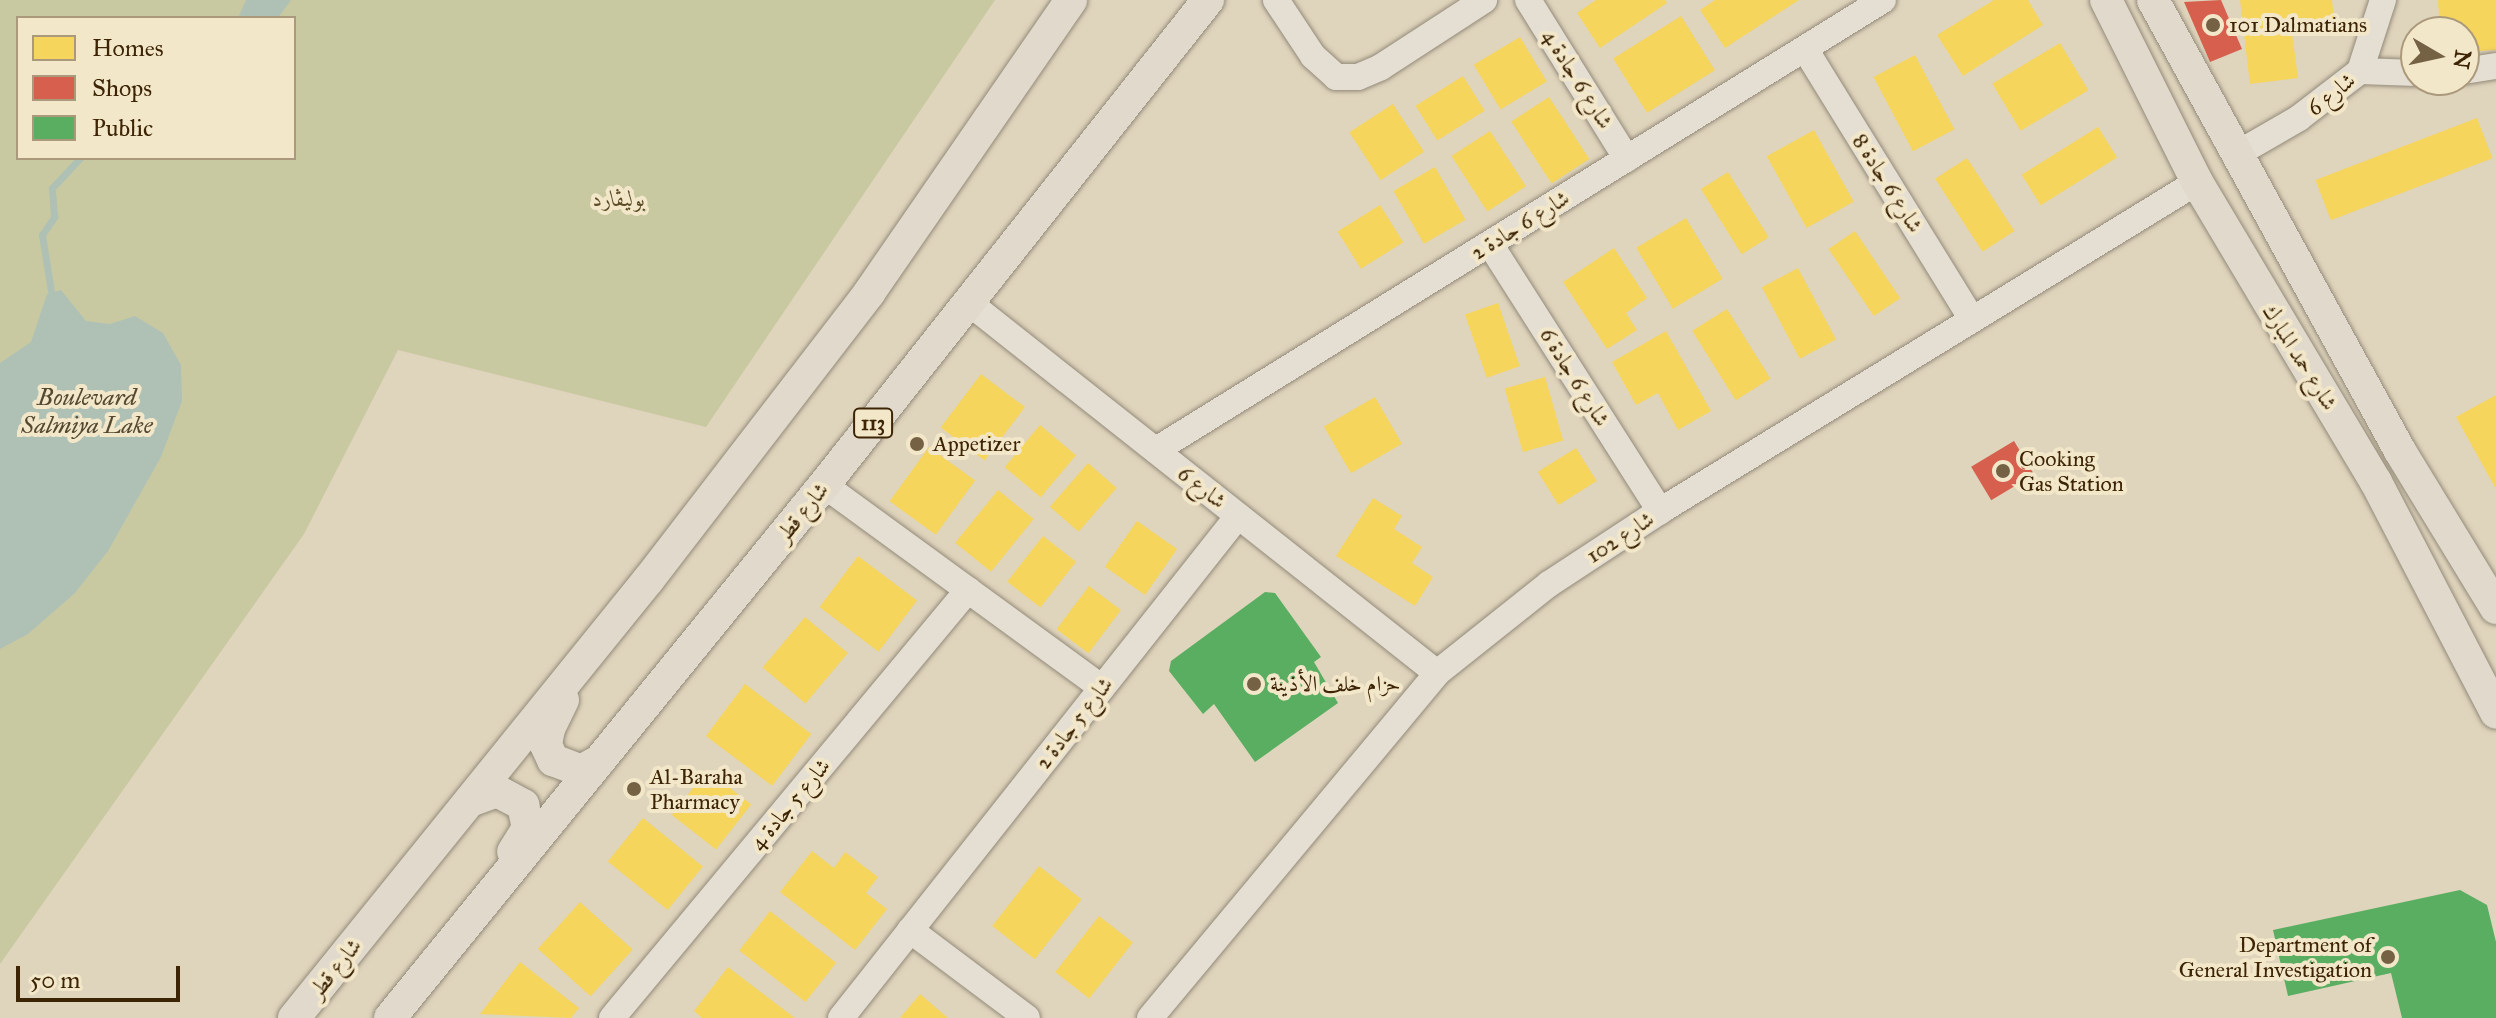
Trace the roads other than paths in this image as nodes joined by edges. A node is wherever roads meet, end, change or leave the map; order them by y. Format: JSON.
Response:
{"nodes":[{"id":1,"x":1071,"y":0,"type":"edge"},
{"id":2,"x":1208,"y":0,"type":"edge"},
{"id":3,"x":1276,"y":0,"type":"edge"},
{"id":4,"x":1484,"y":0,"type":"edge"},
{"id":5,"x":1528,"y":0,"type":"edge"},
{"id":6,"x":1883,"y":0,"type":"edge"},
{"id":7,"x":2106,"y":0,"type":"edge"},
{"id":8,"x":2153,"y":0,"type":"edge"},
{"id":9,"x":2383,"y":0,"type":"edge"},
{"id":10,"x":1805,"y":49,"type":"junction"},
{"id":11,"x":2360,"y":71,"type":"junction"},
{"id":12,"x":2400,"y":72,"type":"edge"},
{"id":13,"x":2237,"y":154,"type":"junction"},
{"id":14,"x":1627,"y":159,"type":"junction"},
{"id":15,"x":2197,"y":182,"type":"junction"},
{"id":16,"x":1490,"y":244,"type":"junction"},
{"id":17,"x":968,"y":302,"type":"junction"},
{"id":18,"x":1971,"y":318,"type":"junction"},
{"id":19,"x":1156,"y":450,"type":"junction"},
{"id":20,"x":2376,"y":482,"type":"junction"},
{"id":21,"x":824,"y":485,"type":"junction"},
{"id":22,"x":1660,"y":511,"type":"junction"},
{"id":23,"x":1238,"y":516,"type":"junction"},
{"id":24,"x":968,"y":590,"type":"junction"},
{"id":25,"x":2496,"y":608,"type":"edge"},
{"id":26,"x":2496,"y":617,"type":"edge"},
{"id":27,"x":582,"y":662,"type":"junction"},
{"id":28,"x":1437,"y":673,"type":"junction"},
{"id":29,"x":1102,"y":688,"type":"junction"},
{"id":30,"x":2496,"y":713,"type":"edge"},
{"id":31,"x":599,"y":761,"type":"junction"},
{"id":32,"x":470,"y":801,"type":"junction"},
{"id":33,"x":474,"y":916,"type":"junction"},
{"id":34,"x":910,"y":930,"type":"junction"},
{"id":35,"x":294,"y":1018,"type":"edge"},
{"id":36,"x":390,"y":1018,"type":"edge"},
{"id":37,"x":612,"y":1018,"type":"edge"},
{"id":38,"x":841,"y":1018,"type":"edge"},
{"id":39,"x":1027,"y":1018,"type":"edge"},
{"id":40,"x":1150,"y":1018,"type":"edge"}],
"edges":[{"from":1,"to":27,"type":"main road","name":"شارع قطر"},
{"from":2,"to":17,"type":"main road","name":"شارع قطر","number":"113"},
{"from":3,"to":4,"type":"street"},
{"from":5,"to":14,"type":"street","name":"شارع 6 جادة 4"},
{"from":6,"to":10,"type":"street","name":"شارع 6 جادة 2"},
{"from":7,"to":15,"type":"main road","name":"شارع حمد المبارك"},
{"from":8,"to":13,"type":"main road","name":"شارع حمد المبارك"},
{"from":9,"to":11,"type":"street","name":"شارع 6"},
{"from":10,"to":14,"type":"street","name":"شارع 6 جادة 2"},
{"from":10,"to":18,"type":"street","name":"شارع 6 جادة 8"},
{"from":11,"to":12,"type":"street"},
{"from":11,"to":13,"type":"street","name":"شارع 6"},
{"from":13,"to":25,"type":"main road","name":"شارع حمد المبارك"},
{"from":14,"to":16,"type":"street","name":"شارع 6 جادة 2"},
{"from":15,"to":18,"type":"street","name":"شارع 102"},
{"from":15,"to":20,"type":"main road","name":"شارع حمد المبارك"},
{"from":16,"to":19,"type":"street","name":"شارع 6 جادة 2"},
{"from":16,"to":22,"type":"street","name":"شارع 6 جادة 6"},
{"from":17,"to":19,"type":"street","name":"شارع 6"},
{"from":17,"to":21,"type":"main road","name":"شارع قطر","number":"113"},
{"from":18,"to":22,"type":"street","name":"شارع 102"},
{"from":19,"to":23,"type":"street","name":"شارع 6"},
{"from":20,"to":26,"type":"main road"},
{"from":20,"to":30,"type":"main road","name":"شارع حمد المبارك"},
{"from":21,"to":24,"type":"street"},
{"from":21,"to":31,"type":"main road","name":"شارع قطر","number":"113"},
{"from":22,"to":28,"type":"street","name":"شارع 102"},
{"from":23,"to":28,"type":"street","name":"شارع 6"},
{"from":23,"to":29,"type":"street","name":"شارع 5 جادة 2"},
{"from":24,"to":29,"type":"street"},
{"from":24,"to":37,"type":"street","name":"شارع 5 جادة 4"},
{"from":27,"to":31,"type":"main road"},
{"from":27,"to":32,"type":"main road","name":"شارع قطر"},
{"from":28,"to":40,"type":"street","name":"شارع 102"},
{"from":29,"to":34,"type":"street","name":"شارع 5 جادة 2"},
{"from":31,"to":33,"type":"main road","name":"شارع قطر","number":"113"},
{"from":32,"to":33,"type":"main road"},
{"from":32,"to":35,"type":"main road","name":"شارع قطر"},
{"from":33,"to":36,"type":"main road","name":"شارع قطر","number":"113"},
{"from":34,"to":38,"type":"street","name":"شارع 5 جادة 2"},
{"from":34,"to":39,"type":"street"}]}
